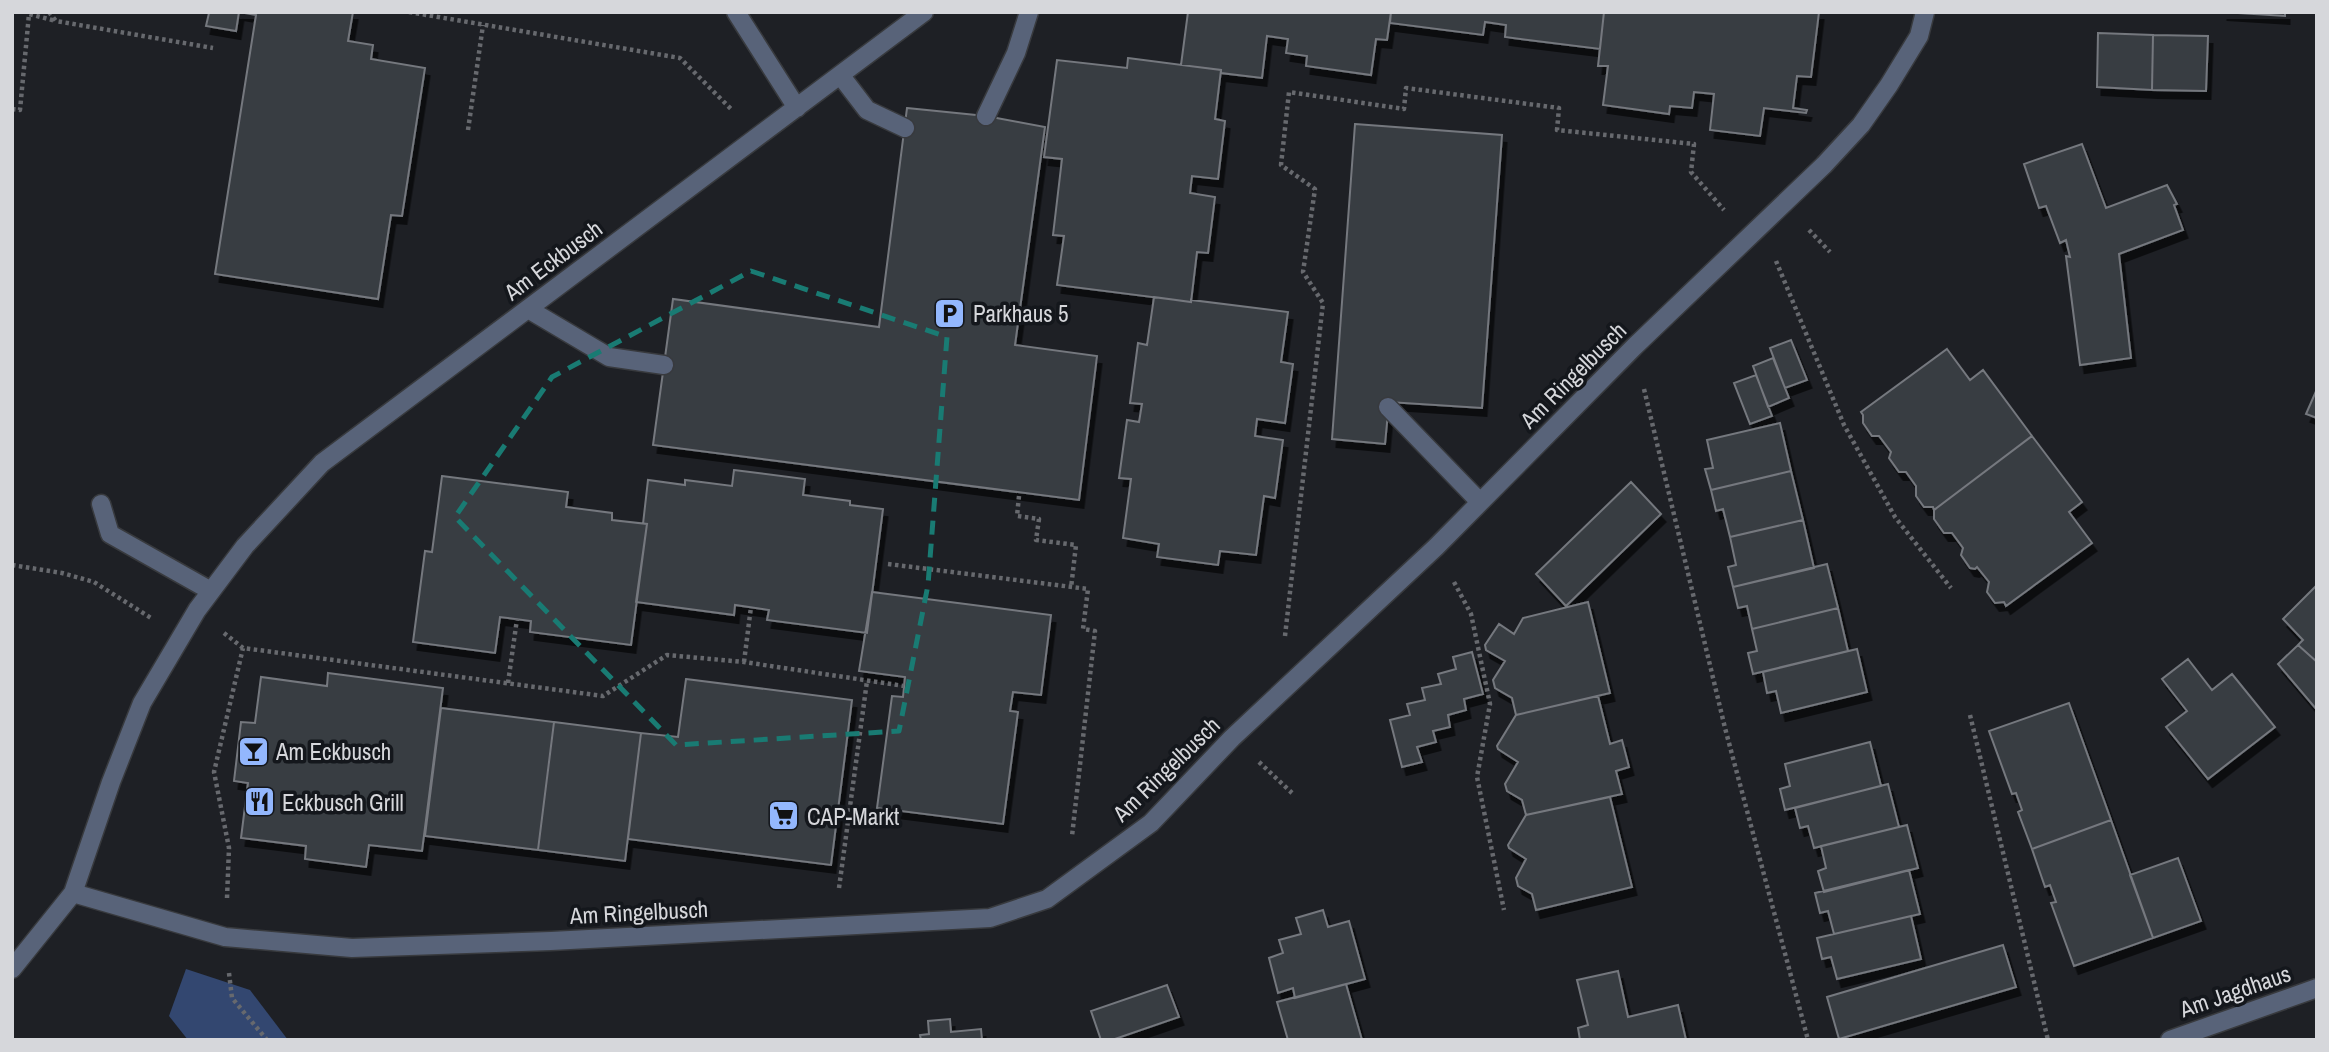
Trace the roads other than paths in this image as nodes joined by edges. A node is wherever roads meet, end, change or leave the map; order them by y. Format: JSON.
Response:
{"nodes":[{"id":1,"x":736,"y":12,"type":"edge"},
{"id":2,"x":924,"y":12,"type":"edge"},
{"id":3,"x":1029,"y":12,"type":"edge"},
{"id":4,"x":1925,"y":12,"type":"edge"},
{"id":5,"x":841,"y":76,"type":"junction"},
{"id":6,"x":797,"y":108,"type":"junction"},
{"id":7,"x":986,"y":116,"type":"dead end"},
{"id":8,"x":905,"y":128,"type":"dead end"},
{"id":9,"x":528,"y":309,"type":"junction"},
{"id":10,"x":664,"y":365,"type":"dead end"},
{"id":11,"x":1388,"y":407,"type":"dead end"},
{"id":12,"x":1480,"y":502,"type":"junction"},
{"id":13,"x":102,"y":504,"type":"dead end"},
{"id":14,"x":211,"y":592,"type":"junction"},
{"id":15,"x":73,"y":893,"type":"junction"},
{"id":16,"x":12,"y":970,"type":"edge"},
{"id":17,"x":2317,"y":988,"type":"edge"},
{"id":18,"x":2170,"y":1040,"type":"edge"}],
"edges":[{"from":1,"to":6,"type":"street"},
{"from":2,"to":5,"type":"street","name":"Am Eckbusch"},
{"from":3,"to":7,"type":"street"},
{"from":4,"to":12,"type":"street","name":"Am Ringelbusch"},
{"from":5,"to":6,"type":"street","name":"Am Eckbusch"},
{"from":5,"to":8,"type":"street"},
{"from":6,"to":9,"type":"street","name":"Am Eckbusch"},
{"from":9,"to":10,"type":"street"},
{"from":9,"to":14,"type":"street","name":"Am Eckbusch"},
{"from":11,"to":12,"type":"street"},
{"from":12,"to":15,"type":"street","name":"Am Ringelbusch"},
{"from":13,"to":14,"type":"street"},
{"from":14,"to":15,"type":"street","name":"Am Eckbusch"},
{"from":15,"to":16,"type":"street","name":"Am Eckbusch"},
{"from":17,"to":18,"type":"street","name":"Am Jagdhaus"}]}
